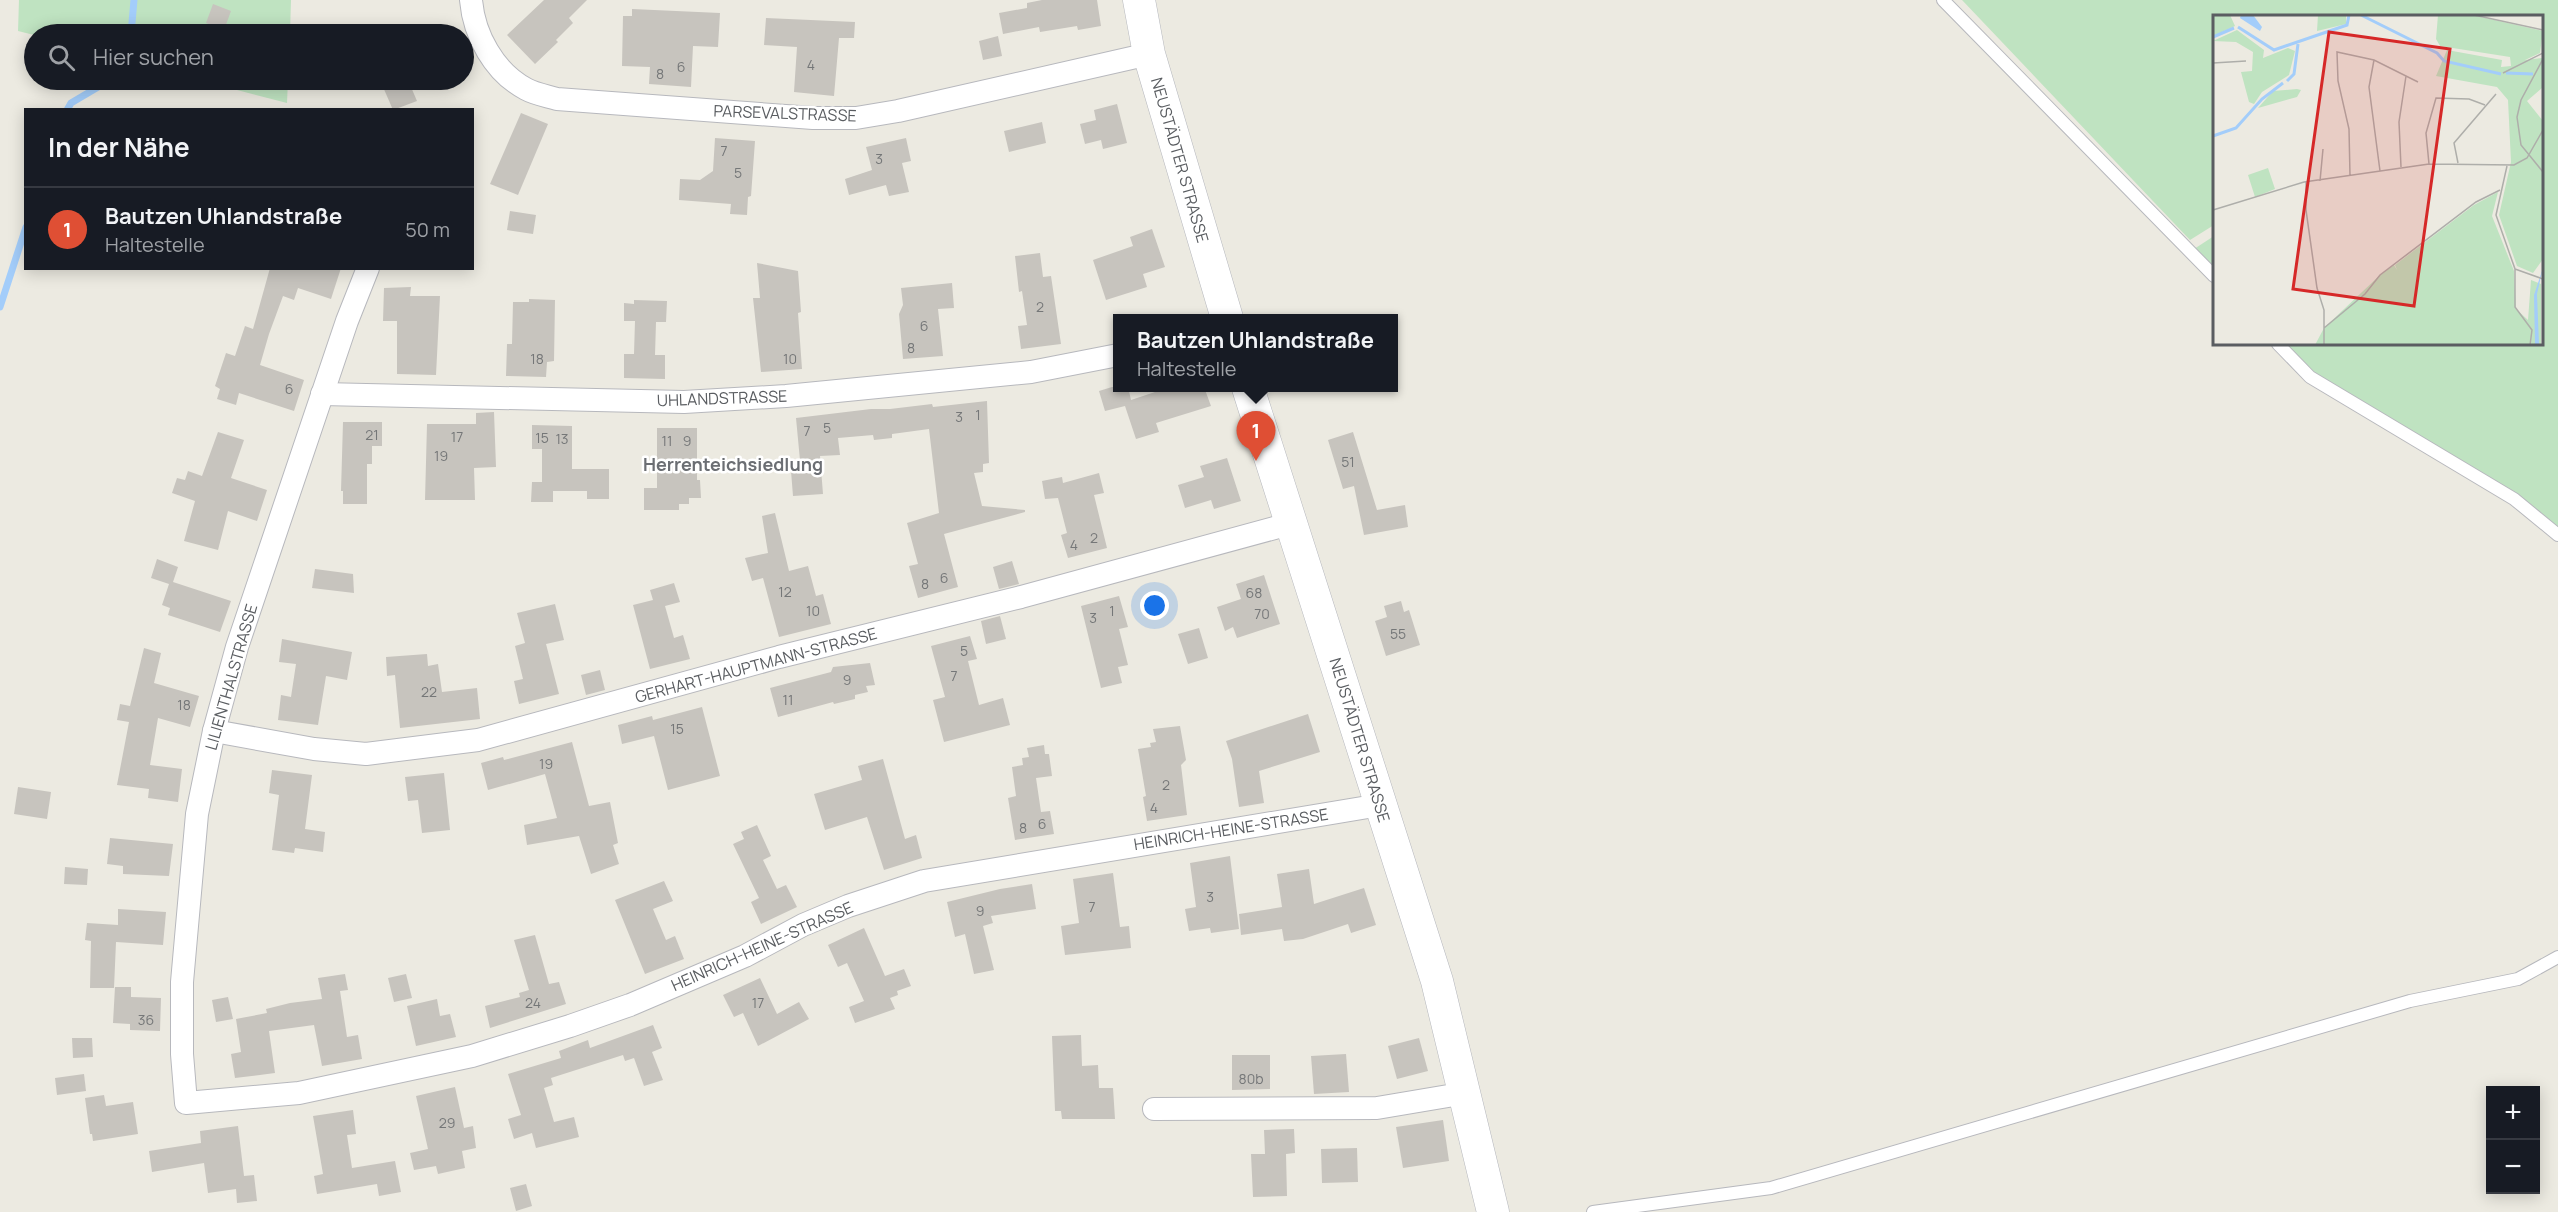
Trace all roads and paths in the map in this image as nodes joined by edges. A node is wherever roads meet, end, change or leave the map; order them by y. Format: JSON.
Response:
{"nodes":[{"id":1,"x":471,"y":0,"type":"edge"},
{"id":2,"x":1139,"y":0,"type":"edge"},
{"id":3,"x":1943,"y":0,"type":"edge"},
{"id":4,"x":1149,"y":54,"type":"junction"},
{"id":5,"x":367,"y":270,"type":"edge"},
{"id":6,"x":2213,"y":275,"type":"edge"},
{"id":7,"x":1226,"y":314,"type":"edge"},
{"id":8,"x":2279,"y":345,"type":"edge"},
{"id":9,"x":1113,"y":356,"type":"edge"},
{"id":10,"x":1250,"y":392,"type":"edge"},
{"id":11,"x":322,"y":394,"type":"junction"},
{"id":12,"x":1293,"y":523,"type":"junction"},
{"id":13,"x":2558,"y":535,"type":"edge"},
{"id":14,"x":214,"y":731,"type":"junction"},
{"id":15,"x":1380,"y":805,"type":"junction"},
{"id":16,"x":2558,"y":957,"type":"edge"},
{"id":17,"x":1466,"y":1094,"type":"junction"},
{"id":18,"x":186,"y":1103,"type":"joint"},
{"id":19,"x":1154,"y":1109,"type":"dead end"},
{"id":20,"x":1493,"y":1212,"type":"edge"},
{"id":21,"x":1593,"y":1212,"type":"edge"}],
"edges":[{"from":1,"to":4,"type":"street","name":"PARSEVALSTRASSE"},
{"from":2,"to":4,"type":"street","name":"NEUSTÄDTER STRASSE"},
{"from":3,"to":6,"type":"lane"},
{"from":4,"to":7,"type":"street","name":"NEUSTÄDTER STRASSE"},
{"from":5,"to":11,"type":"street","name":"LILIENTHALSTRASSE"},
{"from":8,"to":13,"type":"lane"},
{"from":9,"to":11,"type":"street","name":"UHLANDSTRASSE"},
{"from":10,"to":12,"type":"street","name":"NEUSTÄDTER STRASSE"},
{"from":11,"to":14,"type":"street","name":"LILIENTHALSTRASSE"},
{"from":12,"to":14,"type":"street","name":"GERHART-HAUPTMANN-STRASSE"},
{"from":12,"to":15,"type":"street","name":"NEUSTÄDTER STRASSE"},
{"from":14,"to":18,"type":"street","name":"LILIENTHALSTRASSE"},
{"from":15,"to":17,"type":"street","name":"NEUSTÄDTER STRASSE"},
{"from":15,"to":18,"type":"street","name":"HEINRICH-HEINE-STRASSE"},
{"from":16,"to":21,"type":"lane"},
{"from":17,"to":19,"type":"street"},
{"from":17,"to":20,"type":"street","name":"NEUSTÄDTER STRASSE"}]}
